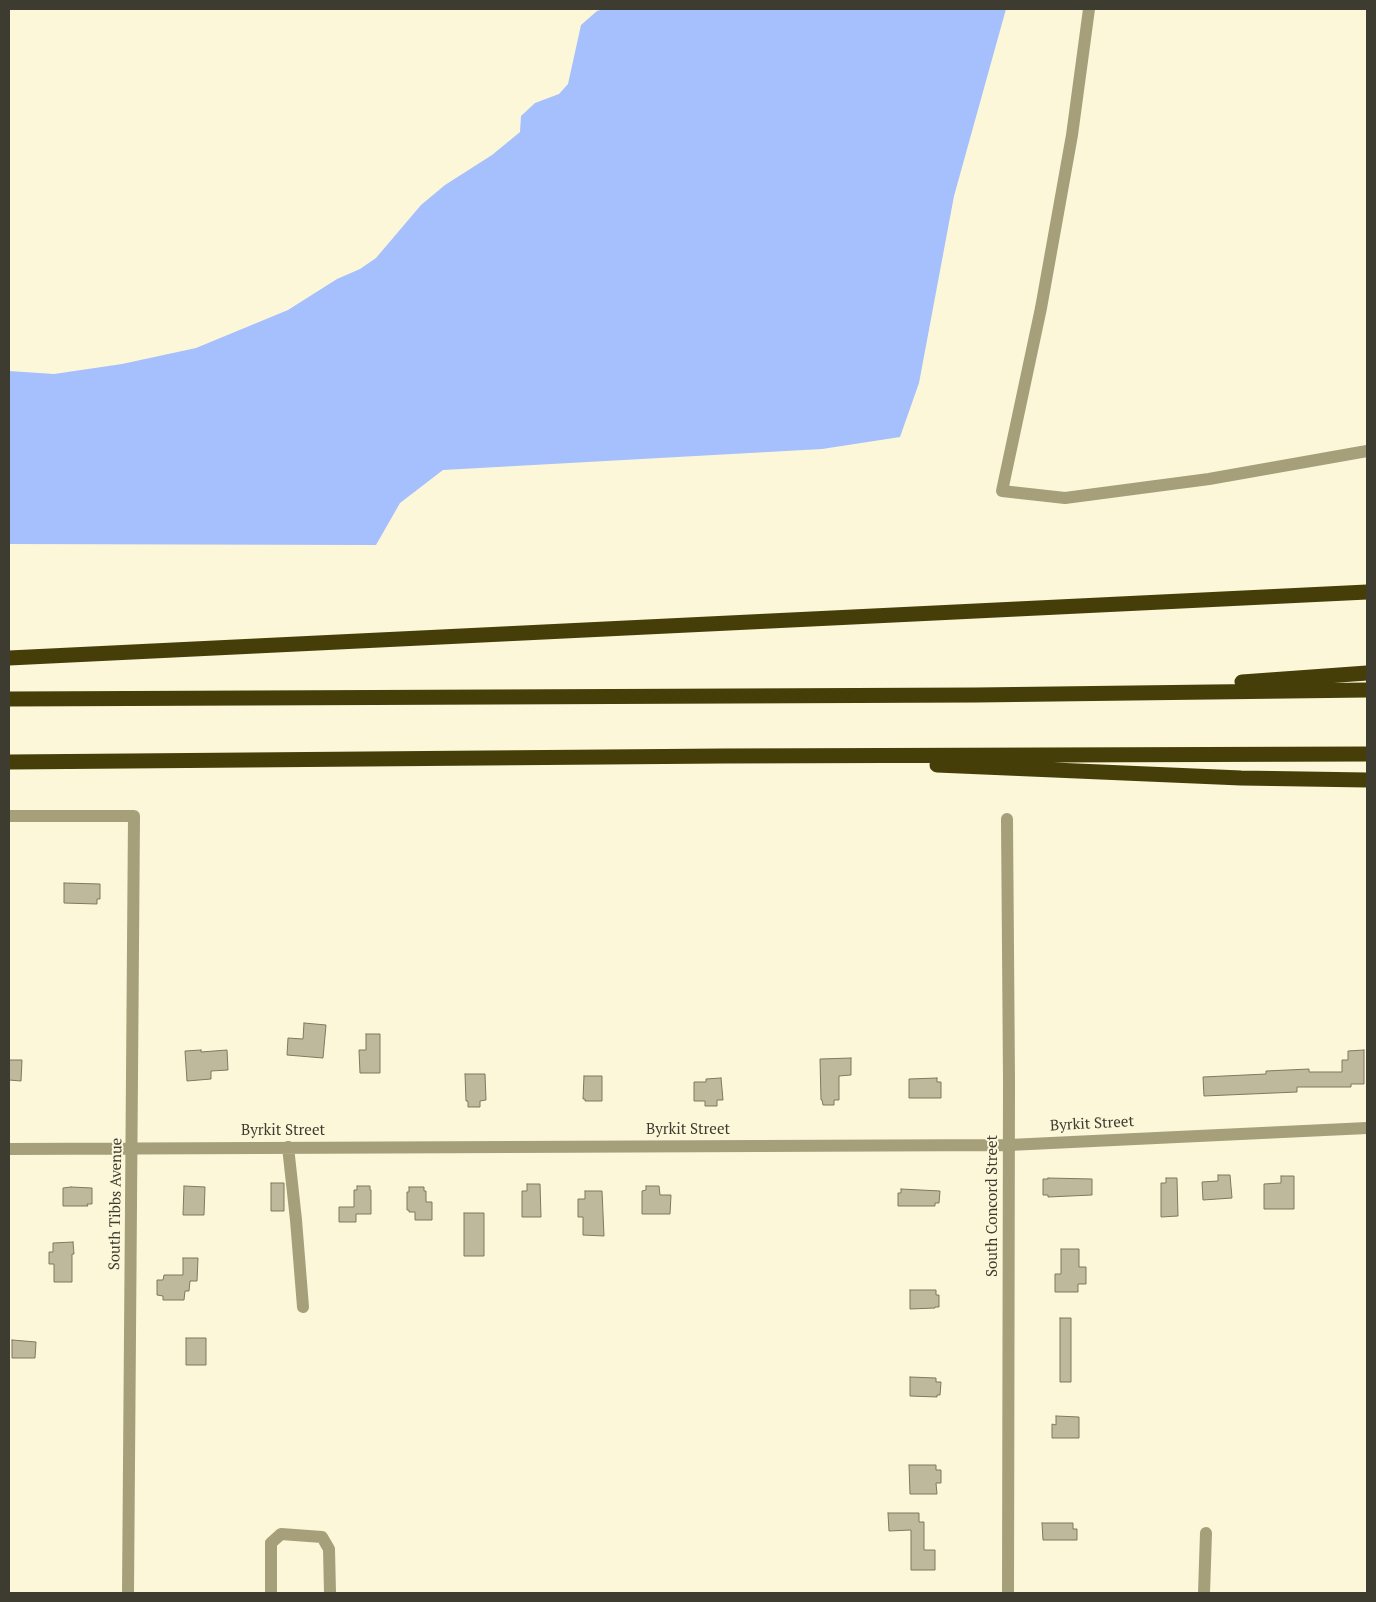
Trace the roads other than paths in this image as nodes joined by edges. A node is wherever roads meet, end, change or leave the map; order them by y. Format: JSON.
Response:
{"nodes":[{"id":1,"x":1089,"y":9,"type":"edge"},
{"id":2,"x":1367,"y":451,"type":"edge"},
{"id":3,"x":1367,"y":592,"type":"edge"},
{"id":4,"x":9,"y":658,"type":"edge"},
{"id":5,"x":1367,"y":673,"type":"edge"},
{"id":6,"x":1367,"y":690,"type":"edge"},
{"id":7,"x":1082,"y":694,"type":"junction"},
{"id":8,"x":9,"y":699,"type":"edge"},
{"id":9,"x":1367,"y":754,"type":"edge"},
{"id":10,"x":723,"y":756,"type":"junction"},
{"id":11,"x":9,"y":762,"type":"edge"},
{"id":12,"x":1367,"y":780,"type":"edge"},
{"id":13,"x":9,"y":816,"type":"edge"},
{"id":14,"x":1007,"y":819,"type":"dead end"},
{"id":15,"x":1367,"y":1128,"type":"edge"},
{"id":16,"x":1009,"y":1145,"type":"junction"},
{"id":17,"x":288,"y":1147,"type":"junction"},
{"id":18,"x":133,"y":1148,"type":"junction"},
{"id":19,"x":9,"y":1149,"type":"edge"},
{"id":20,"x":303,"y":1307,"type":"dead end"},
{"id":21,"x":1206,"y":1533,"type":"dead end"},
{"id":22,"x":128,"y":1593,"type":"edge"},
{"id":23,"x":271,"y":1593,"type":"edge"},
{"id":24,"x":330,"y":1593,"type":"edge"},
{"id":25,"x":1008,"y":1593,"type":"edge"},
{"id":26,"x":1204,"y":1593,"type":"edge"}],
"edges":[{"from":1,"to":2,"type":"street"},
{"from":3,"to":4,"type":"highway"},
{"from":5,"to":7,"type":"highway"},
{"from":6,"to":7,"type":"highway"},
{"from":7,"to":8,"type":"highway"},
{"from":9,"to":10,"type":"highway"},
{"from":10,"to":11,"type":"highway"},
{"from":10,"to":12,"type":"highway"},
{"from":13,"to":18,"type":"street","name":"South Tibbs Avenue"},
{"from":14,"to":16,"type":"street","name":"South Concord Street"},
{"from":15,"to":16,"type":"street","name":"Byrkit Street"},
{"from":16,"to":17,"type":"street","name":"Byrkit Street"},
{"from":16,"to":25,"type":"street","name":"South Concord Street"},
{"from":17,"to":18,"type":"street","name":"Byrkit Street"},
{"from":17,"to":20,"type":"street"},
{"from":18,"to":19,"type":"street","name":"Byrkit Street"},
{"from":18,"to":22,"type":"street","name":"South Tibbs Avenue"},
{"from":21,"to":26,"type":"street"},
{"from":23,"to":24,"type":"street"}]}
